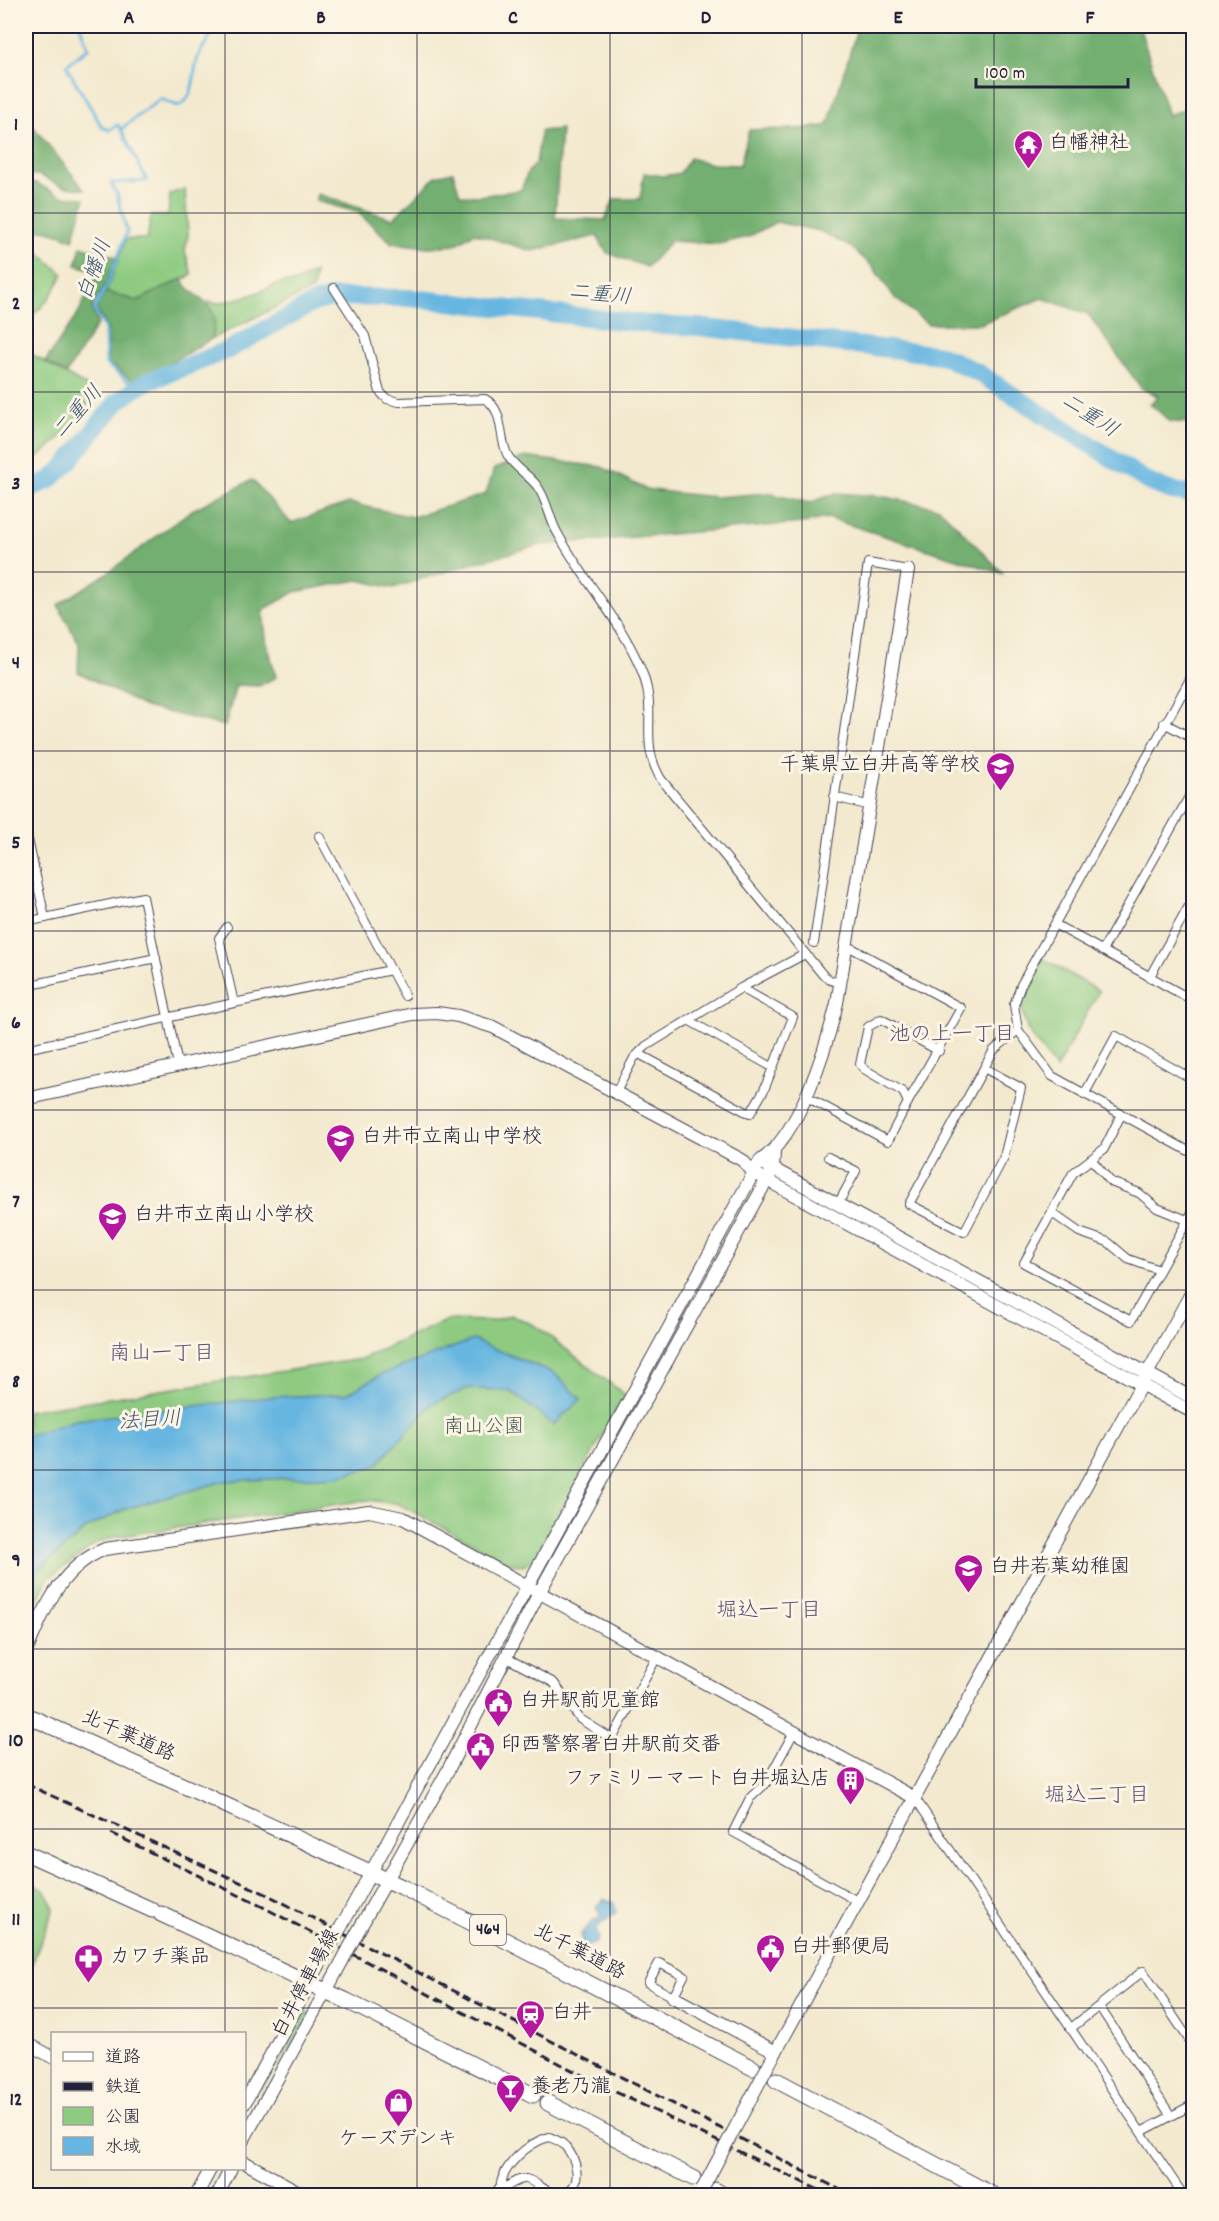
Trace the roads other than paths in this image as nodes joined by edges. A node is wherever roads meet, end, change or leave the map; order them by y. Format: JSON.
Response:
{"nodes":[{"id":1,"x":334,"y":288,"type":"dead end"},
{"id":2,"x":908,"y":570,"type":"joint"},
{"id":3,"x":1193,"y":672,"type":"edge"},
{"id":4,"x":1164,"y":723,"type":"junction"},
{"id":5,"x":1194,"y":739,"type":"edge"},
{"id":6,"x":1194,"y":788,"type":"edge"},
{"id":7,"x":834,"y":797,"type":"junction"},
{"id":8,"x":871,"y":806,"type":"junction"},
{"id":9,"x":26,"y":830,"type":"edge"},
{"id":10,"x":319,"y":836,"type":"dead end"},
{"id":11,"x":28,"y":858,"type":"edge"},
{"id":12,"x":1194,"y":897,"type":"edge"},
{"id":13,"x":45,"y":918,"type":"junction"},
{"id":14,"x":26,"y":922,"type":"edge"},
{"id":15,"x":1056,"y":925,"type":"junction"},
{"id":16,"x":228,"y":927,"type":"dead end"},
{"id":17,"x":814,"y":943,"type":"dead end"},
{"id":18,"x":848,"y":946,"type":"junction"},
{"id":19,"x":1102,"y":951,"type":"junction"},
{"id":20,"x":805,"y":954,"type":"junction"},
{"id":21,"x":156,"y":958,"type":"junction"},
{"id":22,"x":391,"y":970,"type":"junction"},
{"id":23,"x":1149,"y":978,"type":"junction"},
{"id":24,"x":841,"y":983,"type":"junction"},
{"id":25,"x":26,"y":986,"type":"edge"},
{"id":26,"x":741,"y":988,"type":"junction"},
{"id":27,"x":405,"y":996,"type":"dead end"},
{"id":28,"x":1194,"y":1000,"type":"edge"},
{"id":29,"x":234,"y":1003,"type":"junction"},
{"id":30,"x":170,"y":1017,"type":"junction"},
{"id":31,"x":688,"y":1020,"type":"junction"},
{"id":32,"x":1018,"y":1030,"type":"junction"},
{"id":33,"x":26,"y":1049,"type":"edge"},
{"id":34,"x":939,"y":1051,"type":"junction"},
{"id":35,"x":639,"y":1054,"type":"junction"},
{"id":36,"x":178,"y":1065,"type":"junction"},
{"id":37,"x":772,"y":1067,"type":"junction"},
{"id":38,"x":984,"y":1068,"type":"junction"},
{"id":39,"x":1194,"y":1080,"type":"edge"},
{"id":40,"x":616,"y":1092,"type":"junction"},
{"id":41,"x":1084,"y":1095,"type":"junction"},
{"id":42,"x":805,"y":1096,"type":"junction"},
{"id":43,"x":26,"y":1099,"type":"edge"},
{"id":44,"x":908,"y":1102,"type":"junction"},
{"id":45,"x":1121,"y":1115,"type":"junction"},
{"id":46,"x":774,"y":1152,"type":"junction"},
{"id":47,"x":1194,"y":1154,"type":"edge"},
{"id":48,"x":828,"y":1157,"type":"dead end"},
{"id":49,"x":1091,"y":1159,"type":"junction"},
{"id":50,"x":757,"y":1167,"type":"junction"},
{"id":51,"x":770,"y":1174,"type":"junction"},
{"id":52,"x":838,"y":1204,"type":"junction"},
{"id":53,"x":1194,"y":1209,"type":"edge"},
{"id":54,"x":1052,"y":1213,"type":"junction"},
{"id":55,"x":1187,"y":1220,"type":"junction"},
{"id":56,"x":1159,"y":1270,"type":"junction"},
{"id":57,"x":1194,"y":1288,"type":"edge"},
{"id":58,"x":1144,"y":1378,"type":"junction"},
{"id":59,"x":1194,"y":1398,"type":"edge"},
{"id":60,"x":1194,"y":1413,"type":"edge"},
{"id":61,"x":527,"y":1586,"type":"junction"},
{"id":62,"x":539,"y":1593,"type":"junction"},
{"id":63,"x":26,"y":1652,"type":"edge"},
{"id":64,"x":505,"y":1657,"type":"junction"},
{"id":65,"x":657,"y":1657,"type":"junction"},
{"id":66,"x":26,"y":1715,"type":"edge"},
{"id":67,"x":794,"y":1732,"type":"junction"},
{"id":68,"x":915,"y":1798,"type":"junction"},
{"id":69,"x":26,"y":1853,"type":"edge"},
{"id":70,"x":369,"y":1874,"type":"junction"},
{"id":71,"x":385,"y":1882,"type":"junction"},
{"id":72,"x":859,"y":1902,"type":"junction"},
{"id":73,"x":312,"y":1980,"type":"junction"},
{"id":74,"x":328,"y":1987,"type":"junction"},
{"id":75,"x":673,"y":1997,"type":"dead end"},
{"id":76,"x":1099,"y":2006,"type":"junction"},
{"id":77,"x":1070,"y":2029,"type":"junction"},
{"id":78,"x":26,"y":2047,"type":"edge"},
{"id":79,"x":1194,"y":2047,"type":"edge"},
{"id":80,"x":776,"y":2052,"type":"junction"},
{"id":81,"x":51,"y":2056,"type":"edge"},
{"id":82,"x":761,"y":2067,"type":"junction"},
{"id":83,"x":776,"y":2080,"type":"dead end"},
{"id":84,"x":533,"y":2095,"type":"dead end"},
{"id":85,"x":246,"y":2100,"type":"edge"},
{"id":86,"x":548,"y":2103,"type":"dead end"},
{"id":87,"x":1194,"y":2104,"type":"edge"},
{"id":88,"x":1171,"y":2116,"type":"junction"},
{"id":89,"x":1141,"y":2132,"type":"junction"},
{"id":90,"x":246,"y":2135,"type":"edge"},
{"id":91,"x":515,"y":2162,"type":"junction"},
{"id":92,"x":246,"y":2163,"type":"edge"},
{"id":93,"x":210,"y":2170,"type":"edge"},
{"id":94,"x":230,"y":2170,"type":"edge"},
{"id":95,"x":526,"y":2179,"type":"junction"},
{"id":96,"x":707,"y":2190,"type":"edge"},
{"id":97,"x":499,"y":2193,"type":"edge"},
{"id":98,"x":196,"y":2196,"type":"edge"},
{"id":99,"x":217,"y":2196,"type":"edge"},
{"id":100,"x":306,"y":2196,"type":"edge"},
{"id":101,"x":995,"y":2196,"type":"edge"},
{"id":102,"x":1184,"y":2196,"type":"edge"}],
"edges":[{"from":1,"to":20,"type":"street"},
{"from":2,"to":7,"type":"street"},
{"from":2,"to":8,"type":"street"},
{"from":3,"to":4,"type":"street"},
{"from":4,"to":5,"type":"street"},
{"from":4,"to":15,"type":"street"},
{"from":6,"to":19,"type":"street"},
{"from":7,"to":8,"type":"street"},
{"from":7,"to":17,"type":"street"},
{"from":8,"to":18,"type":"street"},
{"from":9,"to":11,"type":"street"},
{"from":10,"to":22,"type":"street"},
{"from":11,"to":13,"type":"street"},
{"from":12,"to":23,"type":"street"},
{"from":13,"to":14,"type":"street"},
{"from":13,"to":21,"type":"street"},
{"from":15,"to":19,"type":"street"},
{"from":15,"to":32,"type":"street"},
{"from":16,"to":29,"type":"street"},
{"from":18,"to":24,"type":"street"},
{"from":18,"to":34,"type":"street"},
{"from":19,"to":23,"type":"street"},
{"from":20,"to":24,"type":"street"},
{"from":20,"to":26,"type":"street"},
{"from":21,"to":25,"type":"street"},
{"from":21,"to":30,"type":"street"},
{"from":22,"to":27,"type":"street"},
{"from":22,"to":29,"type":"street"},
{"from":23,"to":28,"type":"street"},
{"from":24,"to":42,"type":"street"},
{"from":26,"to":31,"type":"street"},
{"from":26,"to":37,"type":"street"},
{"from":29,"to":30,"type":"street"},
{"from":30,"to":33,"type":"street"},
{"from":30,"to":36,"type":"street"},
{"from":31,"to":35,"type":"street"},
{"from":31,"to":37,"type":"street"},
{"from":32,"to":38,"type":"street"},
{"from":32,"to":41,"type":"street"},
{"from":34,"to":44,"type":"street"},
{"from":34,"to":44,"type":"street"},
{"from":35,"to":37,"type":"street"},
{"from":35,"to":40,"type":"street"},
{"from":36,"to":40,"type":"street"},
{"from":36,"to":43,"type":"street"},
{"from":38,"to":38,"type":"street"},
{"from":39,"to":41,"type":"street"},
{"from":40,"to":50,"type":"street"},
{"from":41,"to":45,"type":"street"},
{"from":42,"to":44,"type":"street"},
{"from":42,"to":46,"type":"street"},
{"from":45,"to":47,"type":"street"},
{"from":45,"to":49,"type":"street"},
{"from":46,"to":50,"type":"street"},
{"from":46,"to":51,"type":"street"},
{"from":48,"to":52,"type":"street"},
{"from":49,"to":54,"type":"street"},
{"from":49,"to":55,"type":"street"},
{"from":50,"to":51,"type":"street"},
{"from":50,"to":61,"type":"street","name":"白井停車場線"},
{"from":51,"to":52,"type":"street"},
{"from":51,"to":58,"type":"street"},
{"from":51,"to":62,"type":"street","name":"白井停車場線"},
{"from":52,"to":58,"type":"street"},
{"from":53,"to":55,"type":"street"},
{"from":54,"to":56,"type":"street"},
{"from":54,"to":56,"type":"street"},
{"from":55,"to":56,"type":"street"},
{"from":57,"to":58,"type":"street"},
{"from":58,"to":59,"type":"street"},
{"from":58,"to":60,"type":"street"},
{"from":58,"to":68,"type":"street"},
{"from":61,"to":62,"type":"street"},
{"from":61,"to":63,"type":"street"},
{"from":61,"to":70,"type":"street","name":"白井停車場線"},
{"from":62,"to":64,"type":"street","name":"白井停車場線"},
{"from":62,"to":65,"type":"street"},
{"from":64,"to":65,"type":"street"},
{"from":64,"to":71,"type":"street","name":"白井停車場線"},
{"from":65,"to":67,"type":"street"},
{"from":66,"to":70,"type":"highway","name":"北千葉道路","number":"464"},
{"from":67,"to":68,"type":"street"},
{"from":67,"to":72,"type":"street"},
{"from":68,"to":72,"type":"street"},
{"from":68,"to":77,"type":"street"},
{"from":69,"to":73,"type":"highway"},
{"from":70,"to":71,"type":"highway","name":"北千葉道路","number":"464"},
{"from":70,"to":73,"type":"street","name":"白井停車場線","bridge":true},
{"from":71,"to":74,"type":"street","name":"白井停車場線","bridge":true},
{"from":71,"to":82,"type":"highway","name":"北千葉道路","number":"464"},
{"from":72,"to":80,"type":"street"},
{"from":73,"to":74,"type":"highway"},
{"from":73,"to":85,"type":"street","name":"白井停車場線"},
{"from":74,"to":84,"type":"highway"},
{"from":74,"to":90,"type":"street","name":"白井停車場線"},
{"from":75,"to":80,"type":"street"},
{"from":76,"to":77,"type":"street"},
{"from":76,"to":79,"type":"street"},
{"from":76,"to":88,"type":"street"},
{"from":77,"to":89,"type":"street"},
{"from":78,"to":81,"type":"street"},
{"from":80,"to":82,"type":"street"},
{"from":82,"to":96,"type":"street","bridge":true},
{"from":83,"to":101,"type":"highway"},
{"from":86,"to":96,"type":"highway"},
{"from":87,"to":88,"type":"street"},
{"from":88,"to":89,"type":"street"},
{"from":89,"to":102,"type":"street"},
{"from":91,"to":95,"type":"street"},
{"from":91,"to":95,"type":"street"},
{"from":91,"to":97,"type":"street"},
{"from":92,"to":100,"type":"street"},
{"from":93,"to":98,"type":"street"},
{"from":94,"to":99,"type":"street"},
{"from":95,"to":97,"type":"street"}]}
